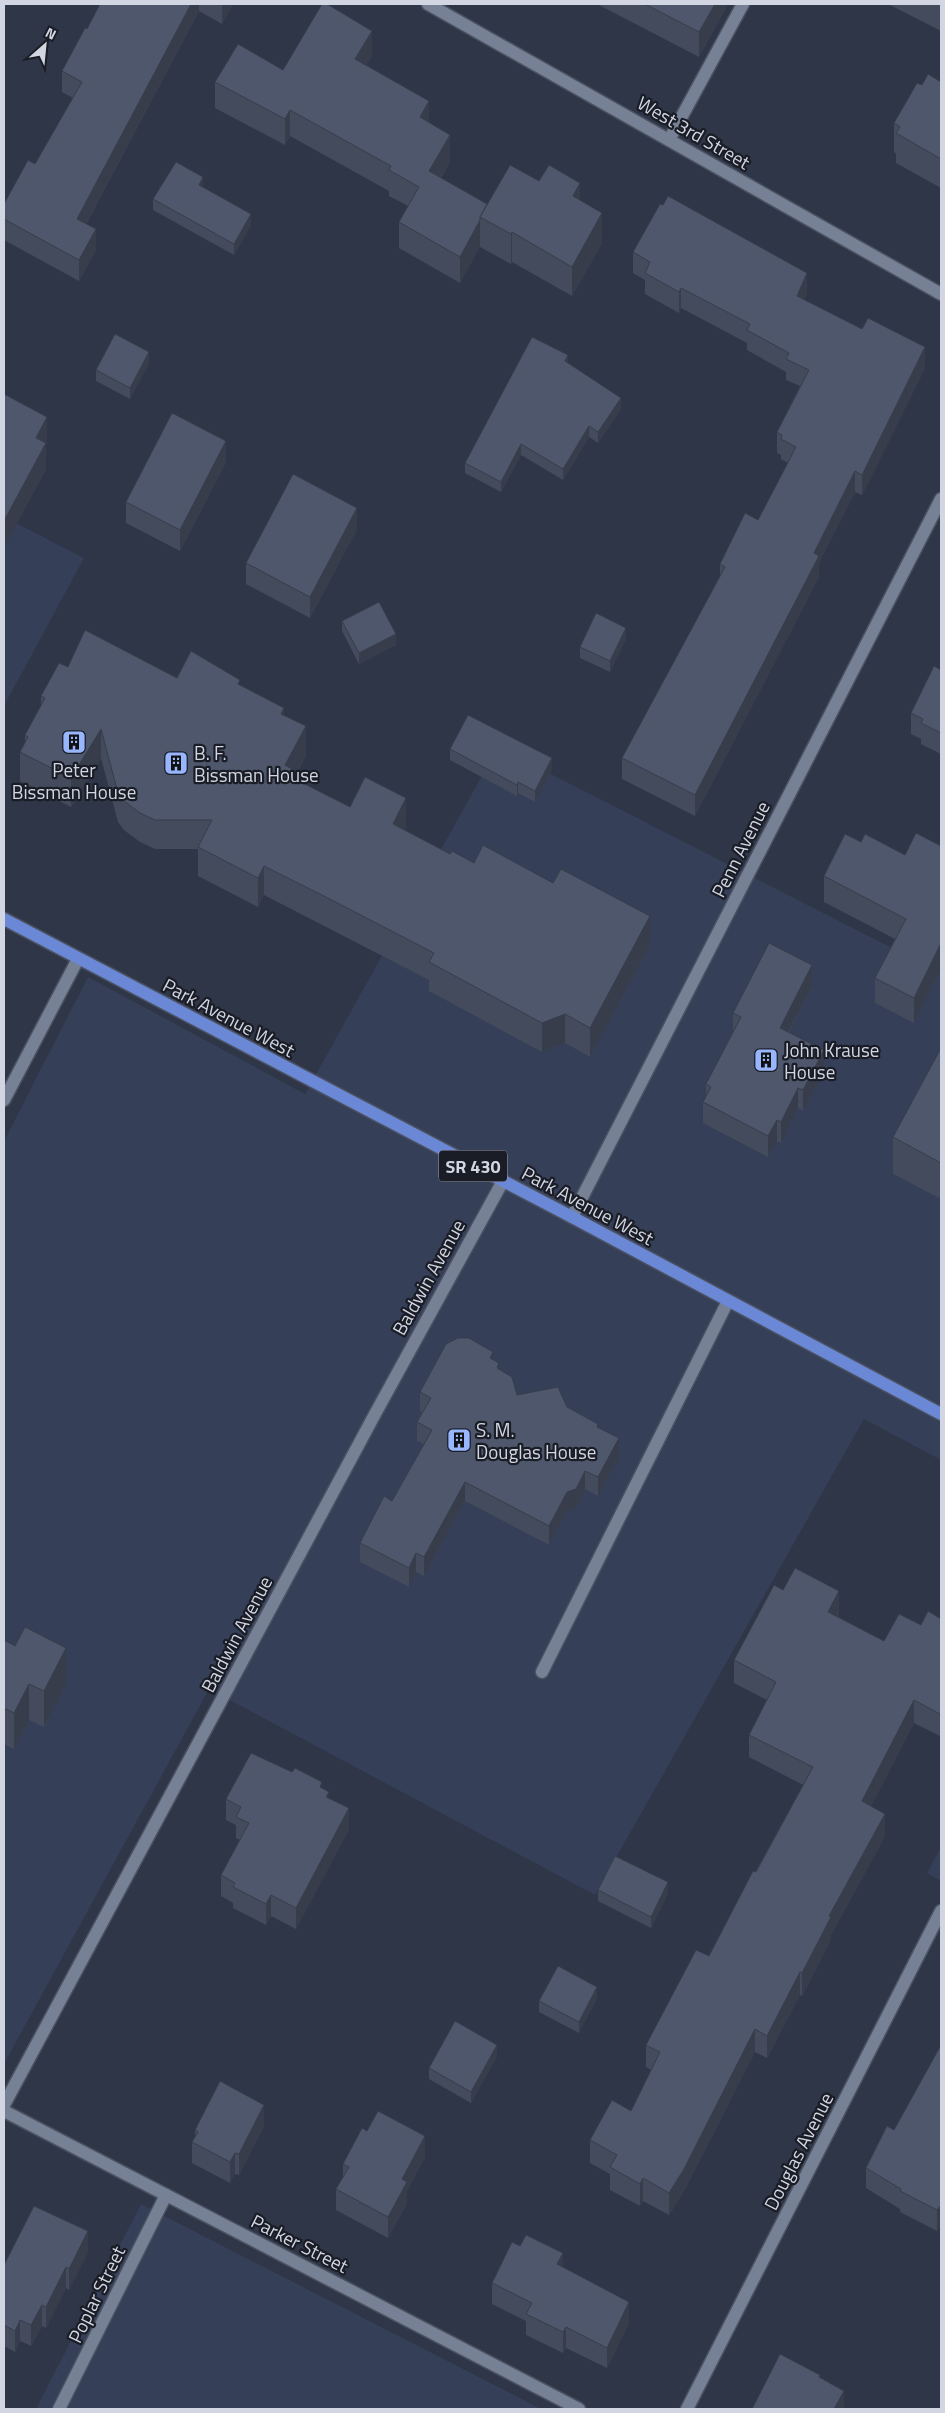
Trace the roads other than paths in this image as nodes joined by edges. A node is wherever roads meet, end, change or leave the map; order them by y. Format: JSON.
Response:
{"nodes":[{"id":1,"x":428,"y":4,"type":"edge"},
{"id":2,"x":743,"y":4,"type":"edge"},
{"id":3,"x":670,"y":140,"type":"junction"},
{"id":4,"x":941,"y":294,"type":"edge"},
{"id":5,"x":941,"y":499,"type":"edge"},
{"id":6,"x":4,"y":919,"type":"edge"},
{"id":7,"x":78,"y":959,"type":"junction"},
{"id":8,"x":4,"y":1100,"type":"edge"},
{"id":9,"x":503,"y":1181,"type":"junction"},
{"id":10,"x":572,"y":1217,"type":"junction"},
{"id":11,"x":728,"y":1301,"type":"junction"},
{"id":12,"x":941,"y":1414,"type":"edge"},
{"id":13,"x":542,"y":1672,"type":"dead end"},
{"id":14,"x":941,"y":1910,"type":"edge"},
{"id":15,"x":4,"y":2106,"type":"edge"},
{"id":16,"x":4,"y":2111,"type":"edge"},
{"id":17,"x":166,"y":2195,"type":"junction"},
{"id":18,"x":59,"y":2409,"type":"edge"},
{"id":19,"x":579,"y":2409,"type":"edge"},
{"id":20,"x":688,"y":2409,"type":"edge"}],
"edges":[{"from":1,"to":3,"type":"street","name":"West 3rd Street"},
{"from":2,"to":3,"type":"street"},
{"from":3,"to":4,"type":"street","name":"West 3rd Street"},
{"from":5,"to":10,"type":"street","name":"Penn Avenue"},
{"from":6,"to":7,"type":"main road","name":"Park Avenue West","number":"SR 430"},
{"from":7,"to":8,"type":"street"},
{"from":7,"to":9,"type":"main road","name":"Park Avenue West","number":"SR 430"},
{"from":9,"to":10,"type":"main road","name":"Park Avenue West","number":"SR 430"},
{"from":9,"to":15,"type":"street","name":"Baldwin Avenue"},
{"from":10,"to":11,"type":"main road","name":"Park Avenue West","number":"SR 430"},
{"from":11,"to":12,"type":"main road","name":"Park Avenue West","number":"SR 430"},
{"from":11,"to":13,"type":"street"},
{"from":14,"to":20,"type":"street","name":"Douglas Avenue"},
{"from":16,"to":17,"type":"street","name":"Parker Street"},
{"from":17,"to":18,"type":"street","name":"Poplar Street"},
{"from":17,"to":19,"type":"street","name":"Parker Street"}]}
